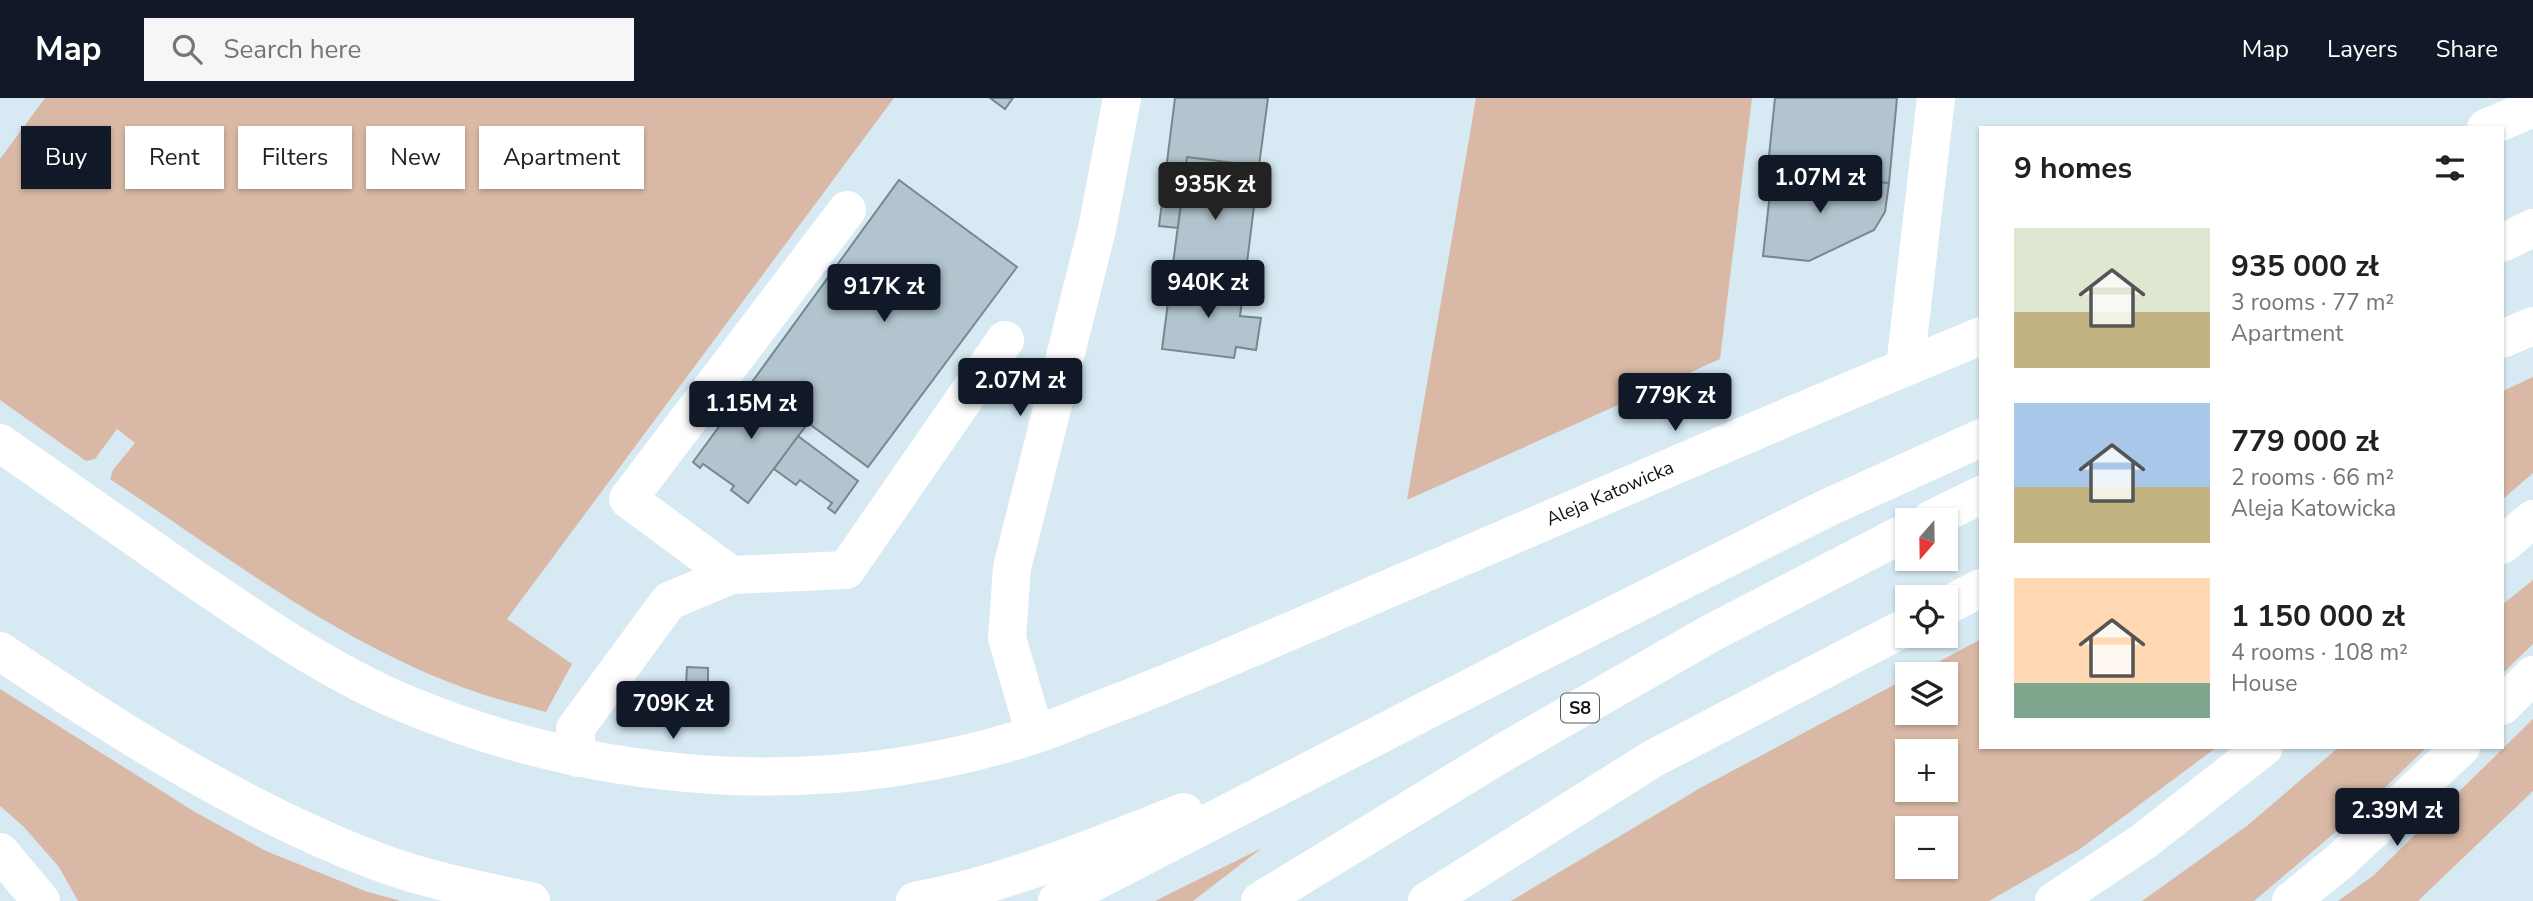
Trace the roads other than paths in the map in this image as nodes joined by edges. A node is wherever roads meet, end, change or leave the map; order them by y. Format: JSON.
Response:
{"nodes":[{"id":1,"x":1122,"y":98,"type":"edge"},
{"id":2,"x":1936,"y":98,"type":"edge"},
{"id":3,"x":2533,"y":108,"type":"edge"},
{"id":4,"x":2491,"y":126,"type":"edge"},
{"id":5,"x":847,"y":209,"type":"dead end"},
{"id":6,"x":2533,"y":218,"type":"edge"},
{"id":7,"x":2504,"y":228,"type":"edge"},
{"id":8,"x":2533,"y":228,"type":"edge"},
{"id":9,"x":2504,"y":242,"type":"edge"},
{"id":10,"x":2533,"y":326,"type":"edge"},
{"id":11,"x":1979,"y":337,"type":"edge"},
{"id":12,"x":2504,"y":338,"type":"edge"},
{"id":13,"x":1005,"y":340,"type":"dead end"},
{"id":14,"x":1905,"y":367,"type":"junction"},
{"id":15,"x":1979,"y":439,"type":"edge"},
{"id":16,"x":0,"y":443,"type":"edge"},
{"id":17,"x":1979,"y":496,"type":"edge"},
{"id":18,"x":1954,"y":508,"type":"edge"},
{"id":19,"x":2533,"y":519,"type":"edge"},
{"id":20,"x":1895,"y":538,"type":"edge"},
{"id":21,"x":2504,"y":543,"type":"edge"},
{"id":22,"x":731,"y":575,"type":"junction"},
{"id":23,"x":1979,"y":589,"type":"edge"},
{"id":24,"x":1958,"y":600,"type":"edge"},
{"id":25,"x":1895,"y":633,"type":"edge"},
{"id":26,"x":0,"y":651,"type":"edge"},
{"id":27,"x":2533,"y":675,"type":"edge"},
{"id":28,"x":2504,"y":704,"type":"edge"},
{"id":29,"x":1394,"y":728,"type":"junction"},
{"id":30,"x":1035,"y":734,"type":"junction"},
{"id":31,"x":2261,"y":749,"type":"edge"},
{"id":32,"x":2459,"y":749,"type":"edge"},
{"id":33,"x":578,"y":758,"type":"junction"},
{"id":34,"x":0,"y":852,"type":"edge"},
{"id":35,"x":41,"y":901,"type":"edge"},
{"id":36,"x":531,"y":901,"type":"edge"},
{"id":37,"x":915,"y":901,"type":"edge"},
{"id":38,"x":1057,"y":901,"type":"edge"},
{"id":39,"x":1260,"y":901,"type":"edge"},
{"id":40,"x":1427,"y":901,"type":"edge"},
{"id":41,"x":2054,"y":901,"type":"edge"},
{"id":42,"x":2291,"y":901,"type":"edge"}],
"edges":[{"from":1,"to":30,"type":"main road"},
{"from":2,"to":14,"type":"main road"},
{"from":3,"to":4,"type":"main road"},
{"from":5,"to":22,"type":"main road"},
{"from":6,"to":7,"type":"main road"},
{"from":8,"to":9,"type":"main road"},
{"from":10,"to":12,"type":"main road"},
{"from":11,"to":14,"type":"main road","name":"Aleja Katowicka"},
{"from":13,"to":22,"type":"main road"},
{"from":14,"to":30,"type":"main road","name":"Aleja Katowicka"},
{"from":15,"to":29,"type":"main road"},
{"from":16,"to":33,"type":"main road","name":"Aleja Katowicka"},
{"from":17,"to":18,"type":"main road"},
{"from":19,"to":21,"type":"main road"},
{"from":20,"to":39,"type":"main road","number":"S8"},
{"from":22,"to":33,"type":"main road"},
{"from":23,"to":24,"type":"main road"},
{"from":25,"to":40,"type":"main road"},
{"from":26,"to":36,"type":"main road"},
{"from":27,"to":28,"type":"main road"},
{"from":29,"to":37,"type":"main road"},
{"from":29,"to":38,"type":"main road"},
{"from":30,"to":33,"type":"main road","name":"Aleja Katowicka"},
{"from":31,"to":41,"type":"main road"},
{"from":32,"to":42,"type":"main road"},
{"from":34,"to":35,"type":"main road"}]}
